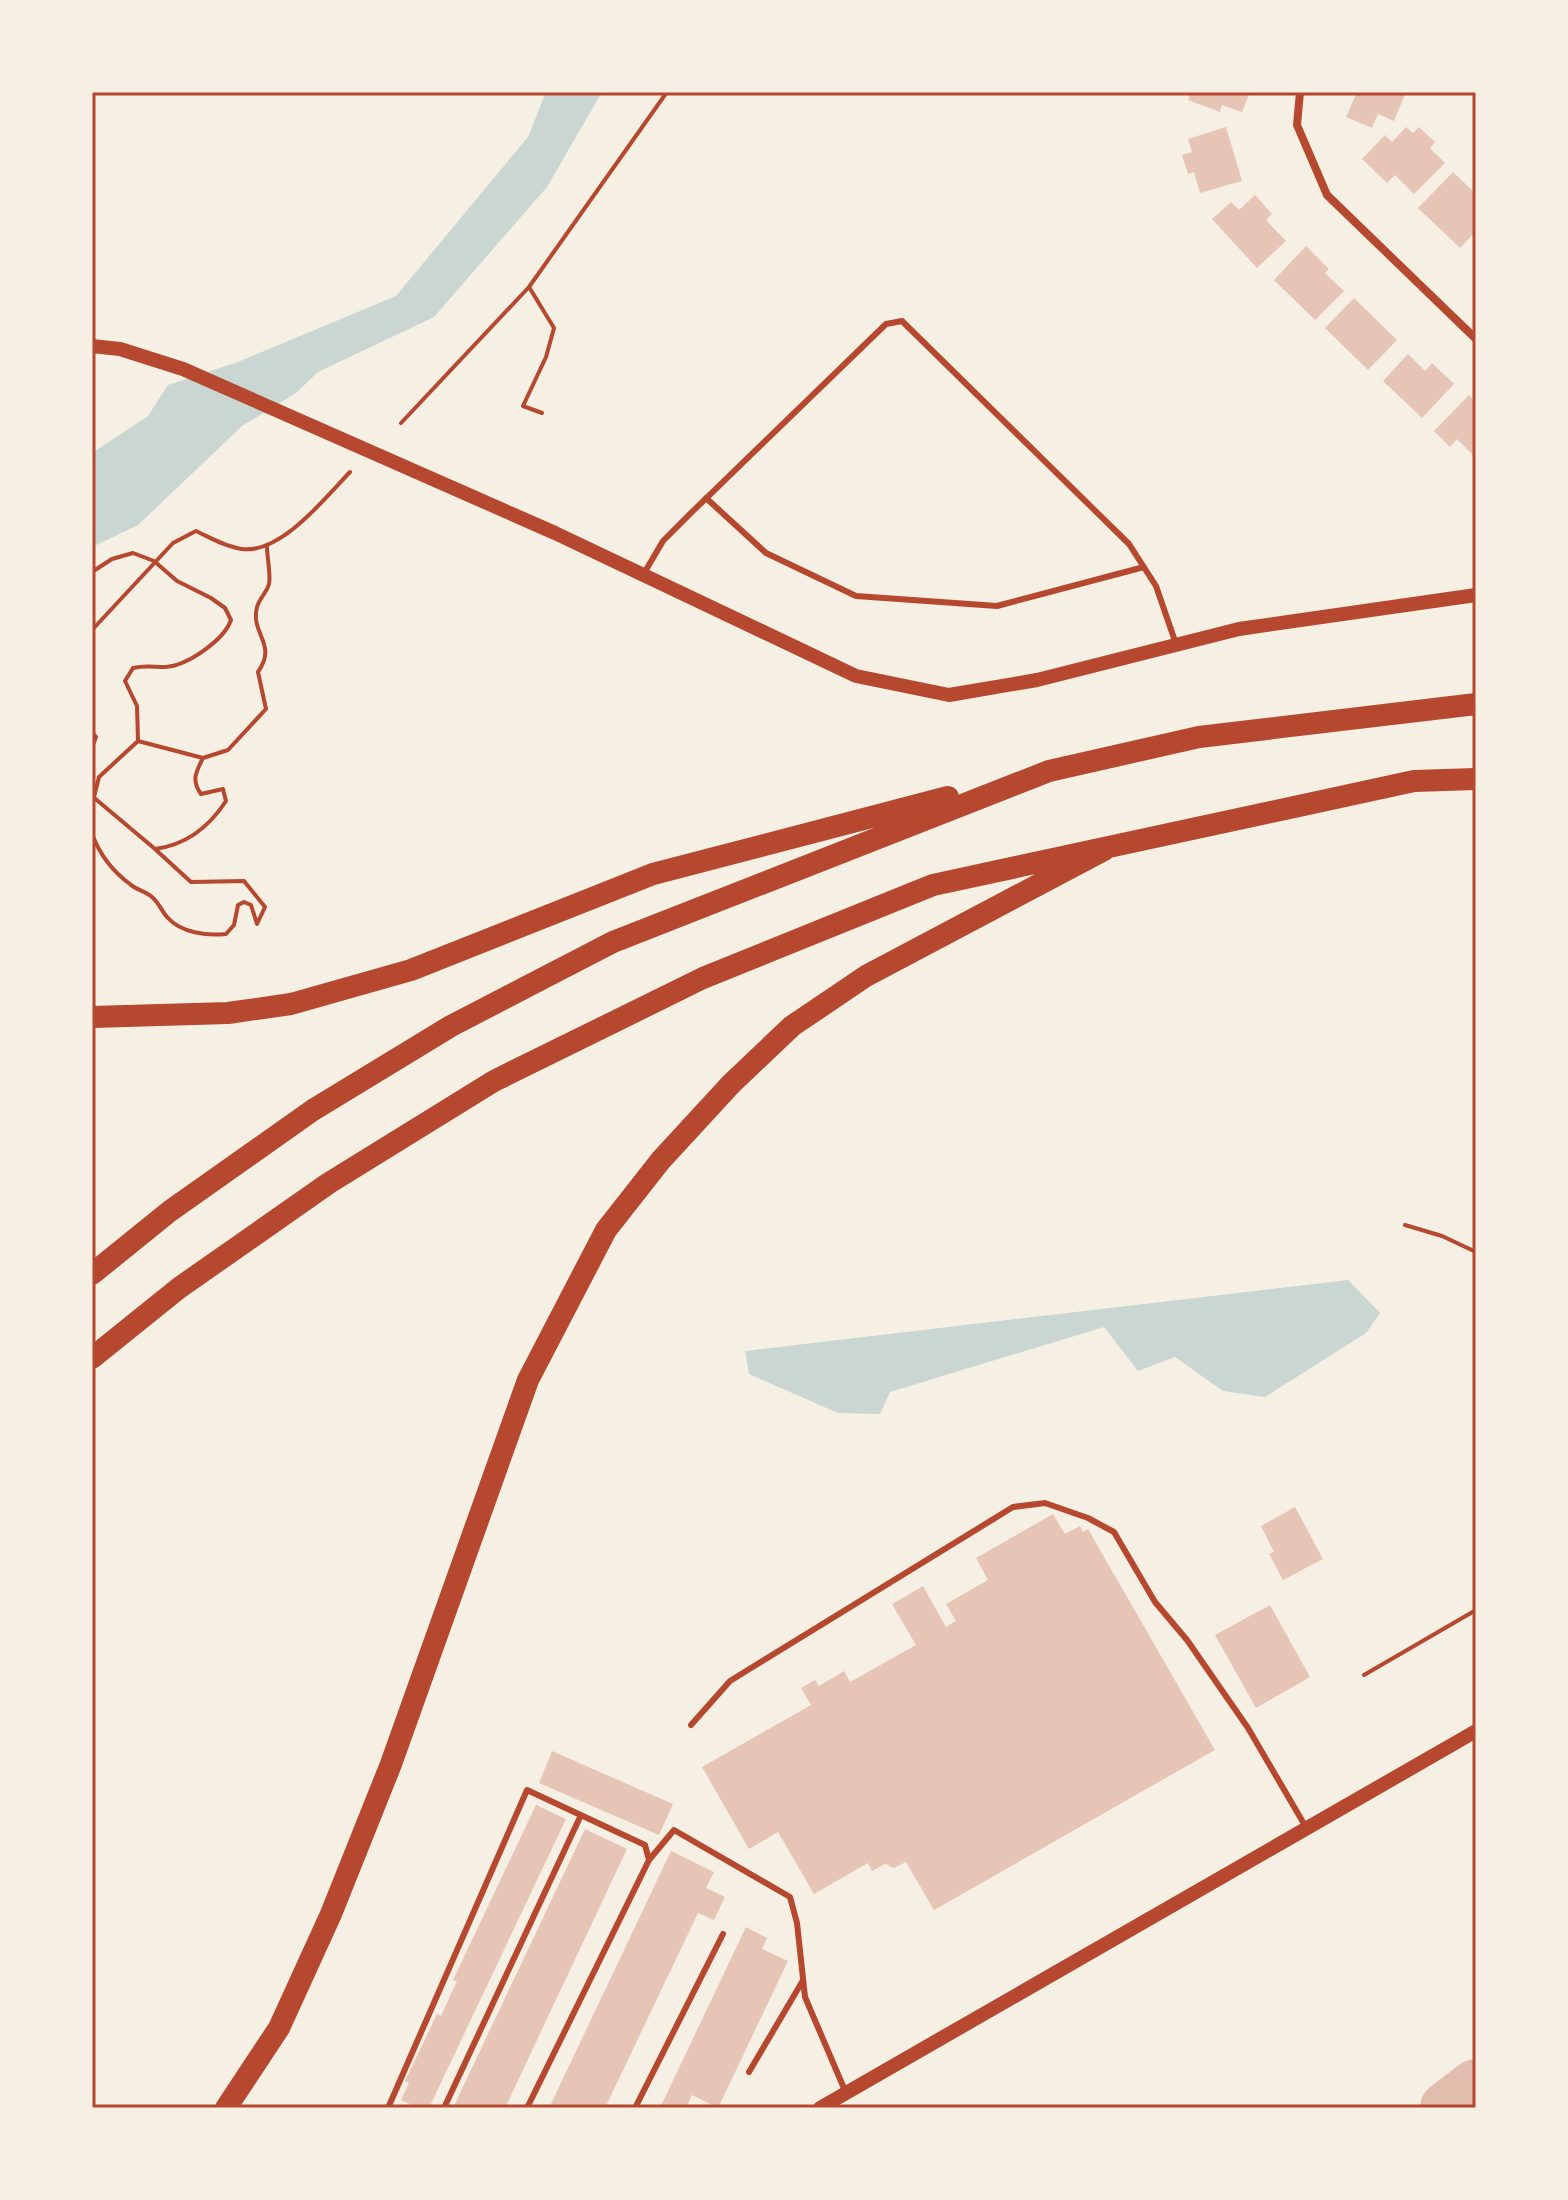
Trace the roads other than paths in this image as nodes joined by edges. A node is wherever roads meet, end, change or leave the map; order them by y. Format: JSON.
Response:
{"nodes":[{"id":1,"x":1300,"y":92,"type":"edge"},
{"id":2,"x":1476,"y":339,"type":"edge"},
{"id":3,"x":92,"y":346,"type":"edge"},
{"id":4,"x":706,"y":498,"type":"junction"},
{"id":5,"x":1144,"y":567,"type":"junction"},
{"id":6,"x":643,"y":575,"type":"junction"},
{"id":7,"x":1476,"y":595,"type":"edge"},
{"id":8,"x":1176,"y":645,"type":"junction"},
{"id":9,"x":1476,"y":704,"type":"edge"},
{"id":10,"x":1049,"y":771,"type":"junction"},
{"id":11,"x":1476,"y":779,"type":"edge"},
{"id":12,"x":1104,"y":850,"type":"junction"},
{"id":13,"x":92,"y":1017,"type":"edge"},
{"id":14,"x":92,"y":1274,"type":"edge"},
{"id":15,"x":92,"y":1358,"type":"edge"},
{"id":16,"x":691,"y":1725,"type":"dead end"},
{"id":17,"x":1476,"y":1731,"type":"edge"},
{"id":18,"x":581,"y":1815,"type":"junction"},
{"id":19,"x":1307,"y":1829,"type":"junction"},
{"id":20,"x":649,"y":1860,"type":"junction"},
{"id":21,"x":723,"y":1934,"type":"dead end"},
{"id":22,"x":802,"y":1982,"type":"junction"},
{"id":23,"x":749,"y":2072,"type":"dead end"},
{"id":24,"x":846,"y":2093,"type":"junction"},
{"id":25,"x":226,"y":2108,"type":"edge"},
{"id":26,"x":388,"y":2108,"type":"edge"},
{"id":27,"x":444,"y":2108,"type":"edge"},
{"id":28,"x":527,"y":2108,"type":"edge"},
{"id":29,"x":635,"y":2108,"type":"edge"},
{"id":30,"x":820,"y":2108,"type":"edge"}],
"edges":[{"from":1,"to":2,"type":"street"},
{"from":3,"to":6,"type":"street"},
{"from":4,"to":5,"type":"lane"},
{"from":4,"to":5,"type":"lane"},
{"from":4,"to":6,"type":"lane"},
{"from":5,"to":8,"type":"lane"},
{"from":6,"to":8,"type":"street"},
{"from":7,"to":8,"type":"street"},
{"from":9,"to":10,"type":"highway"},
{"from":10,"to":13,"type":"highway"},
{"from":10,"to":14,"type":"highway"},
{"from":11,"to":12,"type":"highway"},
{"from":12,"to":15,"type":"highway"},
{"from":12,"to":25,"type":"highway"},
{"from":16,"to":19,"type":"lane"},
{"from":17,"to":19,"type":"street"},
{"from":18,"to":20,"type":"lane"},
{"from":18,"to":26,"type":"lane"},
{"from":18,"to":27,"type":"lane"},
{"from":19,"to":24,"type":"street"},
{"from":20,"to":22,"type":"lane"},
{"from":20,"to":28,"type":"lane"},
{"from":21,"to":29,"type":"lane"},
{"from":22,"to":23,"type":"lane"},
{"from":22,"to":24,"type":"lane"},
{"from":24,"to":30,"type":"street"}]}
